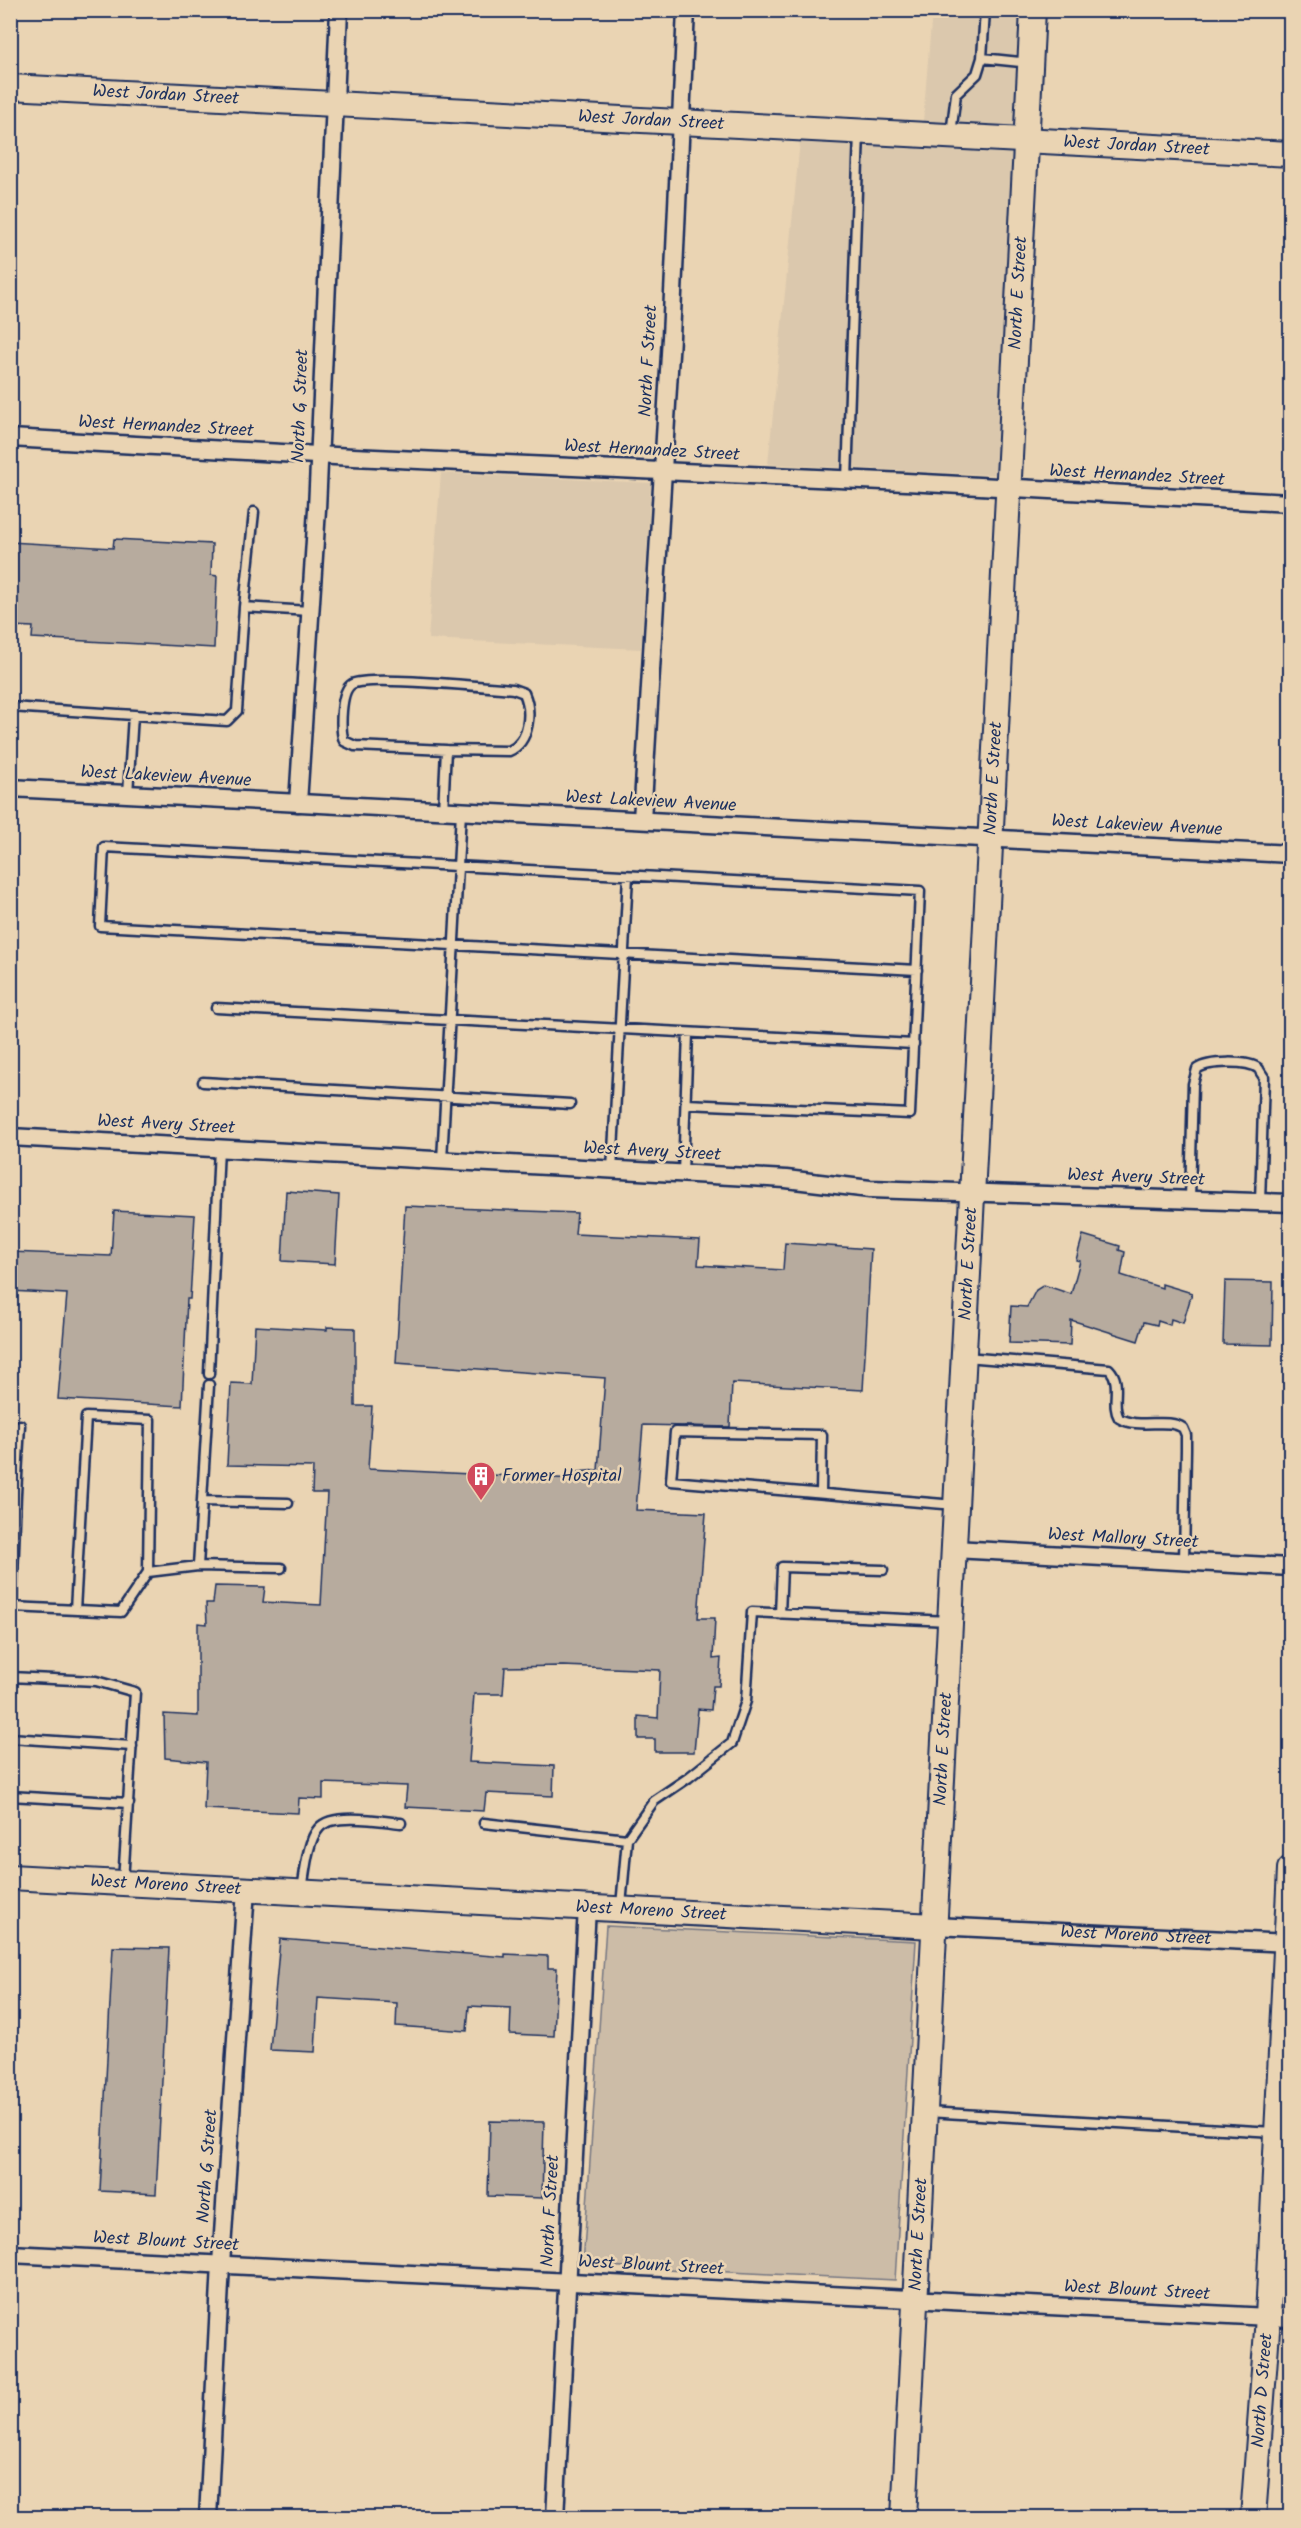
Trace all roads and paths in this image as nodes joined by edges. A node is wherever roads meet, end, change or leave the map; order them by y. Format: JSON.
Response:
{"nodes":[{"id":1,"x":339,"y":10,"type":"edge"},
{"id":2,"x":686,"y":10,"type":"edge"},
{"id":3,"x":985,"y":10,"type":"edge"},
{"id":4,"x":1033,"y":10,"type":"edge"},
{"id":5,"x":982,"y":58,"type":"junction"},
{"id":6,"x":1030,"y":63,"type":"junction"},
{"id":7,"x":10,"y":87,"type":"edge"},
{"id":8,"x":334,"y":104,"type":"junction"},
{"id":9,"x":680,"y":122,"type":"junction"},
{"id":10,"x":859,"y":132,"type":"junction"},
{"id":11,"x":951,"y":135,"type":"junction"},
{"id":12,"x":1027,"y":140,"type":"junction"},
{"id":13,"x":1290,"y":154,"type":"edge"},
{"id":14,"x":10,"y":438,"type":"edge"},
{"id":15,"x":319,"y":455,"type":"junction"},
{"id":16,"x":663,"y":472,"type":"junction"},
{"id":17,"x":847,"y":480,"type":"junction"},
{"id":18,"x":1008,"y":488,"type":"junction"},
{"id":19,"x":1290,"y":503,"type":"edge"},
{"id":20,"x":254,"y":512,"type":"dead end"},
{"id":21,"x":244,"y":606,"type":"junction"},
{"id":22,"x":310,"y":611,"type":"junction"},
{"id":23,"x":10,"y":707,"type":"edge"},
{"id":24,"x":133,"y":715,"type":"junction"},
{"id":25,"x":446,"y":750,"type":"junction"},
{"id":26,"x":10,"y":788,"type":"edge"},
{"id":27,"x":128,"y":794,"type":"junction"},
{"id":28,"x":298,"y":803,"type":"junction"},
{"id":29,"x":443,"y":811,"type":"junction"},
{"id":30,"x":461,"y":812,"type":"junction"},
{"id":31,"x":642,"y":820,"type":"junction"},
{"id":32,"x":990,"y":838,"type":"junction"},
{"id":33,"x":1290,"y":854,"type":"edge"},
{"id":34,"x":458,"y":866,"type":"junction"},
{"id":35,"x":628,"y":876,"type":"junction"},
{"id":36,"x":454,"y":945,"type":"junction"},
{"id":37,"x":623,"y":954,"type":"junction"},
{"id":38,"x":917,"y":970,"type":"junction"},
{"id":39,"x":216,"y":1008,"type":"dead end"},
{"id":40,"x":450,"y":1021,"type":"junction"},
{"id":41,"x":619,"y":1029,"type":"junction"},
{"id":42,"x":688,"y":1033,"type":"junction"},
{"id":43,"x":914,"y":1044,"type":"junction"},
{"id":44,"x":203,"y":1082,"type":"dead end"},
{"id":45,"x":446,"y":1096,"type":"junction"},
{"id":46,"x":570,"y":1104,"type":"dead end"},
{"id":47,"x":686,"y":1104,"type":"junction"},
{"id":48,"x":10,"y":1137,"type":"edge"},
{"id":49,"x":219,"y":1147,"type":"junction"},
{"id":50,"x":442,"y":1160,"type":"junction"},
{"id":51,"x":612,"y":1170,"type":"junction"},
{"id":52,"x":683,"y":1173,"type":"junction"},
{"id":53,"x":972,"y":1191,"type":"junction"},
{"id":54,"x":1190,"y":1199,"type":"junction"},
{"id":55,"x":1260,"y":1202,"type":"junction"},
{"id":56,"x":1290,"y":1203,"type":"edge"},
{"id":57,"x":963,"y":1357,"type":"junction"},
{"id":58,"x":209,"y":1374,"type":"dead end"},
{"id":59,"x":209,"y":1385,"type":"dead end"},
{"id":60,"x":20,"y":1425,"type":"dead end"},
{"id":61,"x":821,"y":1493,"type":"junction"},
{"id":62,"x":13,"y":1494,"type":"edge"},
{"id":63,"x":202,"y":1501,"type":"junction"},
{"id":64,"x":288,"y":1503,"type":"dead end"},
{"id":65,"x":956,"y":1505,"type":"junction"},
{"id":66,"x":953,"y":1549,"type":"junction"},
{"id":67,"x":1184,"y":1562,"type":"junction"},
{"id":68,"x":198,"y":1566,"type":"junction"},
{"id":69,"x":1290,"y":1567,"type":"edge"},
{"id":70,"x":281,"y":1568,"type":"dead end"},
{"id":71,"x":883,"y":1570,"type":"dead end"},
{"id":72,"x":148,"y":1572,"type":"junction"},
{"id":73,"x":11,"y":1607,"type":"edge"},
{"id":74,"x":75,"y":1610,"type":"junction"},
{"id":75,"x":780,"y":1614,"type":"junction"},
{"id":76,"x":950,"y":1621,"type":"junction"},
{"id":77,"x":10,"y":1677,"type":"edge"},
{"id":78,"x":10,"y":1738,"type":"edge"},
{"id":79,"x":132,"y":1746,"type":"junction"},
{"id":80,"x":10,"y":1796,"type":"edge"},
{"id":81,"x":129,"y":1803,"type":"junction"},
{"id":82,"x":400,"y":1823,"type":"dead end"},
{"id":83,"x":484,"y":1824,"type":"dead end"},
{"id":84,"x":627,"y":1839,"type":"junction"},
{"id":85,"x":1290,"y":1869,"type":"edge"},
{"id":86,"x":10,"y":1876,"type":"edge"},
{"id":87,"x":123,"y":1882,"type":"junction"},
{"id":88,"x":246,"y":1889,"type":"junction"},
{"id":89,"x":302,"y":1892,"type":"junction"},
{"id":90,"x":587,"y":1907,"type":"junction"},
{"id":91,"x":621,"y":1909,"type":"junction"},
{"id":92,"x":934,"y":1926,"type":"junction"},
{"id":93,"x":1289,"y":1943,"type":"edge"},
{"id":94,"x":925,"y":2112,"type":"junction"},
{"id":95,"x":1277,"y":2132,"type":"junction"},
{"id":96,"x":10,"y":2254,"type":"edge"},
{"id":97,"x":221,"y":2264,"type":"junction"},
{"id":98,"x":567,"y":2282,"type":"junction"},
{"id":99,"x":915,"y":2299,"type":"junction"},
{"id":100,"x":1279,"y":2318,"type":"edge"},
{"id":101,"x":208,"y":2517,"type":"edge"},
{"id":102,"x":555,"y":2517,"type":"edge"},
{"id":103,"x":904,"y":2517,"type":"edge"},
{"id":104,"x":1253,"y":2517,"type":"edge"}],
"edges":[{"from":1,"to":8,"type":"street","name":"North G Street"},
{"from":2,"to":9,"type":"street","name":"North F Street"},
{"from":3,"to":5,"type":"lane"},
{"from":4,"to":6,"type":"street","name":"North E Street"},
{"from":5,"to":6,"type":"lane"},
{"from":5,"to":11,"type":"lane"},
{"from":6,"to":12,"type":"street","name":"North E Street"},
{"from":7,"to":8,"type":"street","name":"West Jordan Street"},
{"from":8,"to":9,"type":"street","name":"West Jordan Street"},
{"from":8,"to":15,"type":"street","name":"North G Street"},
{"from":9,"to":10,"type":"street","name":"West Jordan Street"},
{"from":9,"to":16,"type":"street","name":"North F Street"},
{"from":10,"to":11,"type":"street","name":"West Jordan Street"},
{"from":10,"to":17,"type":"lane"},
{"from":11,"to":12,"type":"street","name":"West Jordan Street"},
{"from":12,"to":13,"type":"street","name":"West Jordan Street"},
{"from":12,"to":18,"type":"street","name":"North E Street"},
{"from":14,"to":15,"type":"street","name":"West Hernandez Street"},
{"from":15,"to":16,"type":"street","name":"West Hernandez Street"},
{"from":15,"to":22,"type":"street","name":"North G Street"},
{"from":16,"to":17,"type":"street","name":"West Hernandez Street"},
{"from":16,"to":31,"type":"street","name":"North F Street"},
{"from":17,"to":18,"type":"street","name":"West Hernandez Street"},
{"from":18,"to":19,"type":"street","name":"West Hernandez Street"},
{"from":18,"to":32,"type":"street","name":"North E Street"},
{"from":20,"to":21,"type":"lane"},
{"from":21,"to":22,"type":"lane"},
{"from":21,"to":24,"type":"lane"},
{"from":22,"to":28,"type":"street","name":"North G Street"},
{"from":23,"to":24,"type":"lane"},
{"from":24,"to":27,"type":"lane"},
{"from":25,"to":25,"type":"lane"},
{"from":25,"to":29,"type":"lane"},
{"from":26,"to":27,"type":"street","name":"West Lakeview Avenue"},
{"from":27,"to":28,"type":"street","name":"West Lakeview Avenue"},
{"from":28,"to":29,"type":"street","name":"West Lakeview Avenue"},
{"from":29,"to":30,"type":"street","name":"West Lakeview Avenue"},
{"from":30,"to":31,"type":"street","name":"West Lakeview Avenue"},
{"from":30,"to":34,"type":"lane"},
{"from":31,"to":32,"type":"street","name":"West Lakeview Avenue"},
{"from":32,"to":33,"type":"street","name":"West Lakeview Avenue"},
{"from":32,"to":53,"type":"street","name":"North E Street"},
{"from":34,"to":35,"type":"lane"},
{"from":34,"to":36,"type":"lane"},
{"from":34,"to":36,"type":"lane"},
{"from":35,"to":37,"type":"lane"},
{"from":35,"to":38,"type":"lane"},
{"from":36,"to":37,"type":"lane"},
{"from":36,"to":40,"type":"lane"},
{"from":37,"to":38,"type":"lane"},
{"from":37,"to":41,"type":"lane"},
{"from":38,"to":43,"type":"lane"},
{"from":39,"to":40,"type":"lane"},
{"from":40,"to":41,"type":"lane"},
{"from":40,"to":45,"type":"lane"},
{"from":41,"to":42,"type":"lane"},
{"from":41,"to":51,"type":"lane"},
{"from":42,"to":43,"type":"lane"},
{"from":42,"to":47,"type":"lane"},
{"from":43,"to":47,"type":"lane"},
{"from":44,"to":45,"type":"lane"},
{"from":45,"to":46,"type":"lane"},
{"from":45,"to":50,"type":"lane"},
{"from":47,"to":52,"type":"lane"},
{"from":48,"to":49,"type":"street","name":"West Avery Street"},
{"from":49,"to":50,"type":"street","name":"West Avery Street"},
{"from":49,"to":58,"type":"lane"},
{"from":50,"to":51,"type":"street","name":"West Avery Street"},
{"from":51,"to":52,"type":"street","name":"West Avery Street"},
{"from":52,"to":53,"type":"street","name":"West Avery Street"},
{"from":53,"to":54,"type":"street","name":"West Avery Street"},
{"from":53,"to":57,"type":"street","name":"North E Street"},
{"from":54,"to":55,"type":"street","name":"West Avery Street"},
{"from":54,"to":55,"type":"lane"},
{"from":55,"to":56,"type":"street","name":"West Avery Street"},
{"from":57,"to":65,"type":"street","name":"North E Street"},
{"from":57,"to":67,"type":"lane"},
{"from":59,"to":63,"type":"lane"},
{"from":60,"to":62,"type":"lane"},
{"from":61,"to":61,"type":"lane"},
{"from":61,"to":65,"type":"lane"},
{"from":62,"to":73,"type":"lane"},
{"from":63,"to":64,"type":"lane"},
{"from":63,"to":68,"type":"lane"},
{"from":65,"to":66,"type":"street","name":"North E Street"},
{"from":66,"to":67,"type":"street","name":"West Mallory Street"},
{"from":66,"to":76,"type":"street","name":"North E Street"},
{"from":67,"to":69,"type":"street","name":"West Mallory Street"},
{"from":68,"to":70,"type":"lane"},
{"from":68,"to":72,"type":"lane"},
{"from":71,"to":75,"type":"lane"},
{"from":72,"to":74,"type":"lane"},
{"from":72,"to":74,"type":"lane"},
{"from":73,"to":74,"type":"lane"},
{"from":75,"to":76,"type":"lane"},
{"from":75,"to":84,"type":"lane"},
{"from":76,"to":92,"type":"street","name":"North E Street"},
{"from":77,"to":79,"type":"lane"},
{"from":78,"to":79,"type":"lane"},
{"from":79,"to":81,"type":"lane"},
{"from":80,"to":81,"type":"lane"},
{"from":81,"to":87,"type":"lane"},
{"from":82,"to":89,"type":"lane"},
{"from":83,"to":84,"type":"lane"},
{"from":84,"to":91,"type":"lane"},
{"from":85,"to":93,"type":"street","name":"North D Street"},
{"from":86,"to":87,"type":"street","name":"West Moreno Street"},
{"from":87,"to":88,"type":"street","name":"West Moreno Street"},
{"from":88,"to":89,"type":"street","name":"West Moreno Street"},
{"from":88,"to":97,"type":"street","name":"North G Street"},
{"from":89,"to":90,"type":"street","name":"West Moreno Street"},
{"from":90,"to":91,"type":"street","name":"West Moreno Street"},
{"from":90,"to":98,"type":"street","name":"North F Street"},
{"from":91,"to":92,"type":"street","name":"West Moreno Street"},
{"from":92,"to":93,"type":"street","name":"West Moreno Street"},
{"from":92,"to":94,"type":"street","name":"North E Street"},
{"from":93,"to":95,"type":"street","name":"North D Street"},
{"from":94,"to":95,"type":"lane"},
{"from":94,"to":99,"type":"street","name":"North E Street"},
{"from":95,"to":100,"type":"street","name":"North D Street"},
{"from":96,"to":97,"type":"street","name":"West Blount Street"},
{"from":97,"to":98,"type":"street","name":"West Blount Street"},
{"from":97,"to":101,"type":"street","name":"North G Street"},
{"from":98,"to":99,"type":"street","name":"West Blount Street"},
{"from":98,"to":102,"type":"street","name":"North F Street"},
{"from":99,"to":100,"type":"street","name":"West Blount Street"},
{"from":99,"to":103,"type":"street","name":"North E Street"},
{"from":100,"to":104,"type":"street","name":"North D Street"}]}
